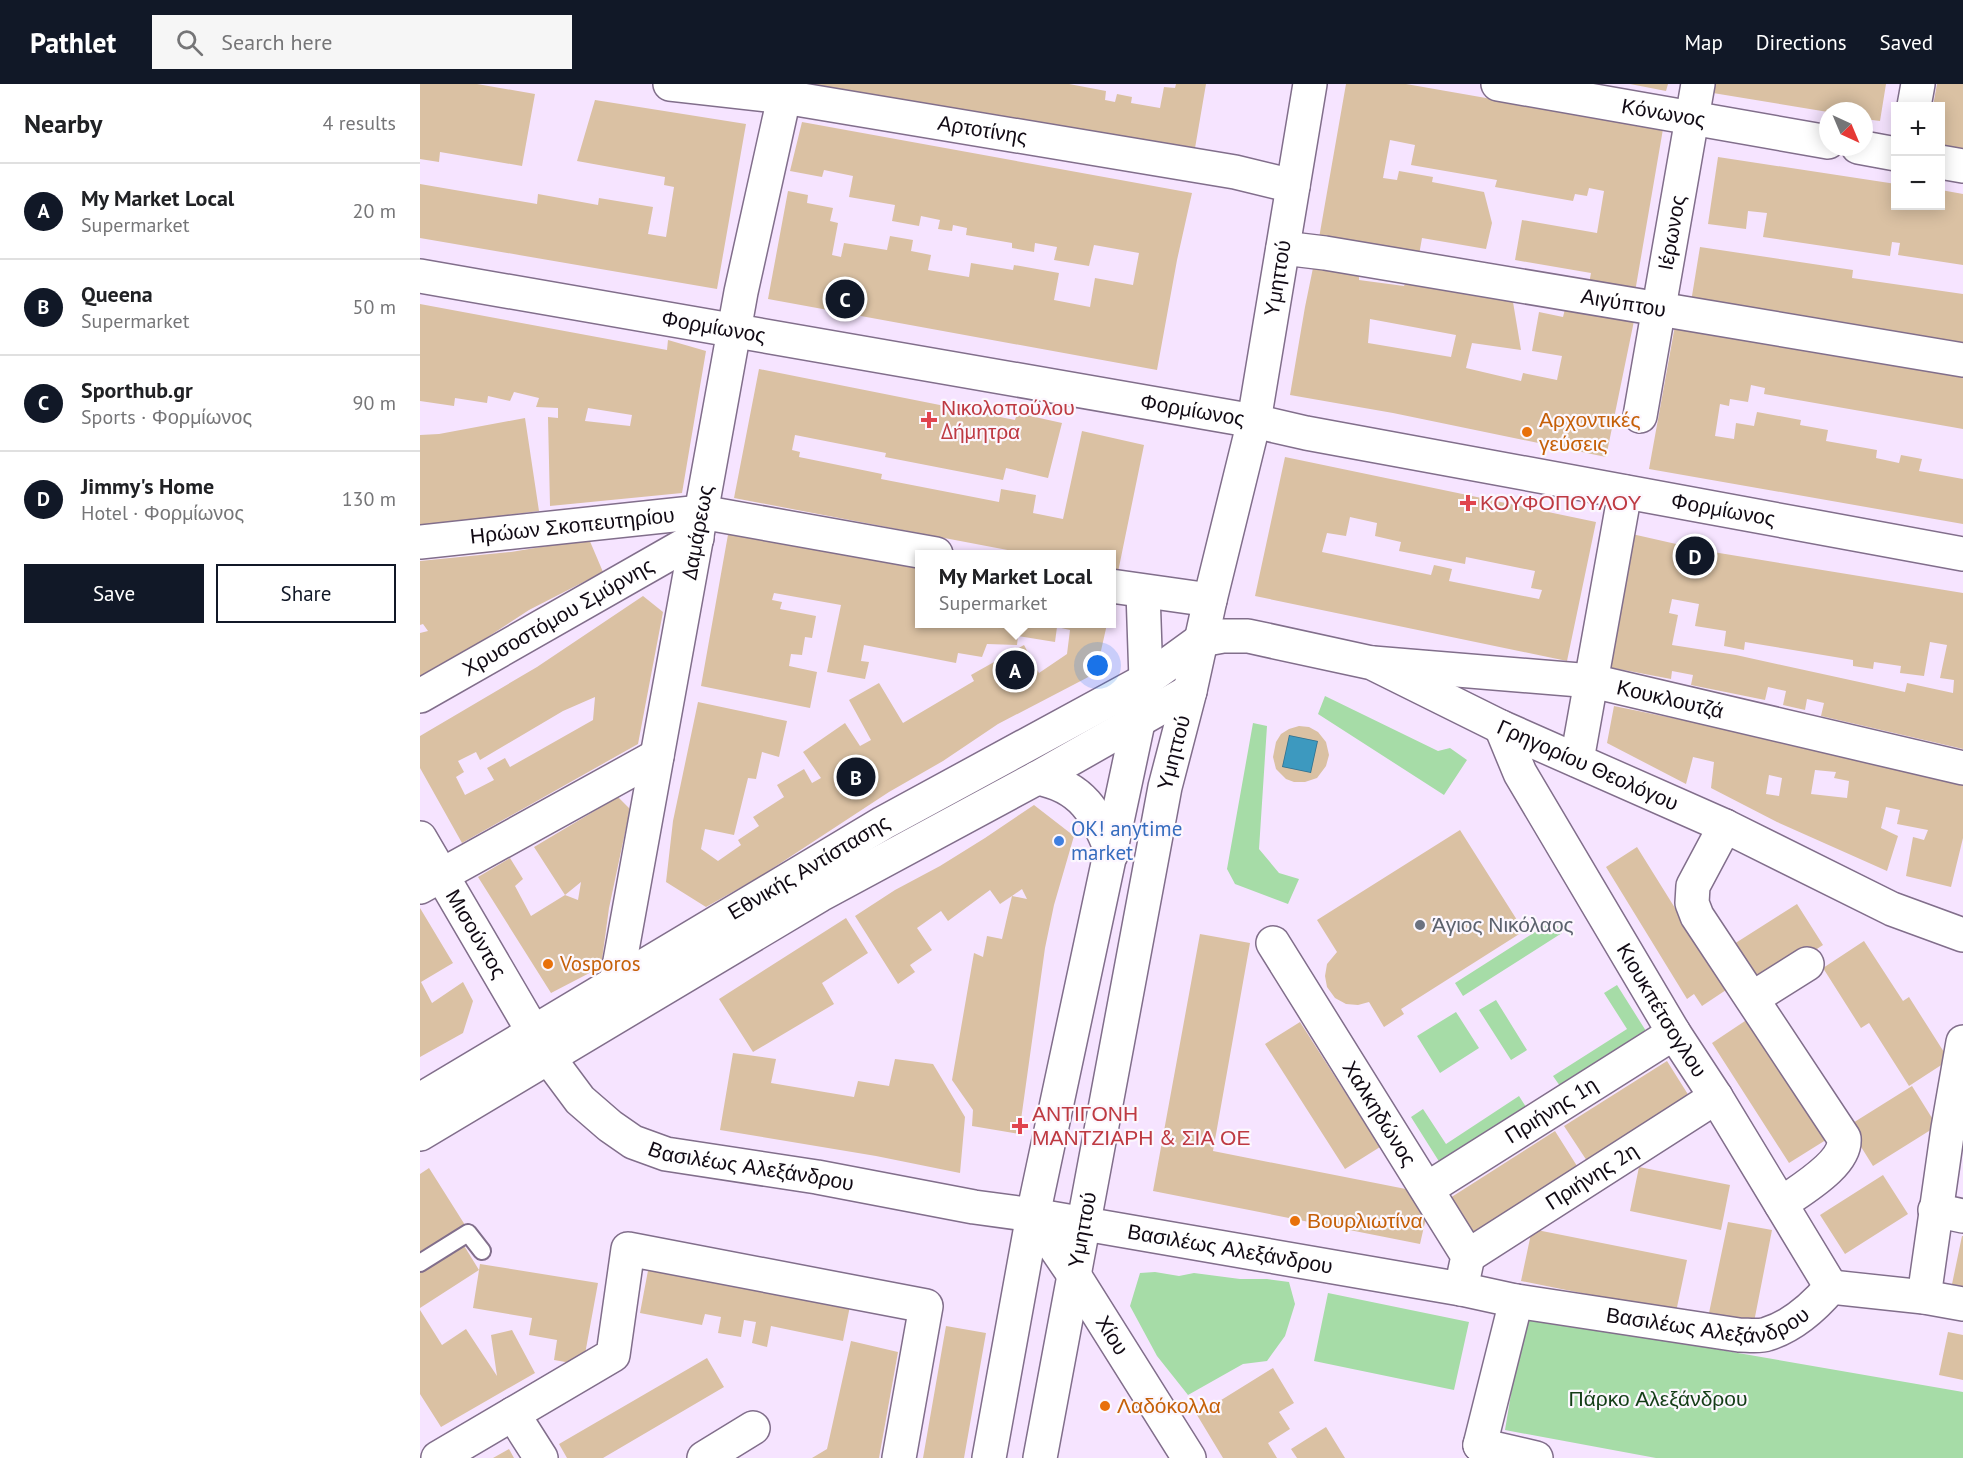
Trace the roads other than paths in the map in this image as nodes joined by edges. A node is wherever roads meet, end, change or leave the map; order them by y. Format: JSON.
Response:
{"nodes":[{"id":1,"x":670,"y":84,"type":"edge"},
{"id":2,"x":1310,"y":84,"type":"edge"},
{"id":3,"x":1497,"y":84,"type":"edge"},
{"id":4,"x":1698,"y":84,"type":"edge"},
{"id":5,"x":1918,"y":84,"type":"edge"},
{"id":6,"x":785,"y":91,"type":"edge"},
{"id":7,"x":1915,"y":102,"type":"edge"},
{"id":8,"x":1693,"y":118,"type":"junction"},
{"id":9,"x":1819,"y":140,"type":"edge"},
{"id":10,"x":1873,"y":150,"type":"edge"},
{"id":11,"x":1891,"y":153,"type":"edge"},
{"id":12,"x":1945,"y":163,"type":"edge"},
{"id":13,"x":1963,"y":166,"type":"edge"},
{"id":14,"x":1293,"y":186,"type":"junction"},
{"id":15,"x":1283,"y":248,"type":"junction"},
{"id":16,"x":420,"y":276,"type":"edge"},
{"id":17,"x":1660,"y":309,"type":"junction"},
{"id":18,"x":734,"y":332,"type":"junction"},
{"id":19,"x":1963,"y":360,"type":"edge"},
{"id":20,"x":1640,"y":416,"type":"dead end"},
{"id":21,"x":1254,"y":421,"type":"junction"},
{"id":22,"x":1625,"y":492,"type":"junction"},
{"id":23,"x":699,"y":525,"type":"junction"},
{"id":24,"x":420,"y":542,"type":"edge"},
{"id":25,"x":915,"y":552,"type":"edge"},
{"id":26,"x":1963,"y":554,"type":"edge"},
{"id":27,"x":1116,"y":587,"type":"edge"},
{"id":28,"x":1143,"y":592,"type":"junction"},
{"id":29,"x":1210,"y":600,"type":"junction"},
{"id":30,"x":1201,"y":640,"type":"junction"},
{"id":31,"x":1372,"y":663,"type":"junction"},
{"id":32,"x":1146,"y":680,"type":"junction"},
{"id":33,"x":1592,"y":681,"type":"junction"},
{"id":34,"x":1190,"y":691,"type":"junction"},
{"id":35,"x":420,"y":696,"type":"edge"},
{"id":36,"x":1140,"y":719,"type":"junction"},
{"id":37,"x":1502,"y":727,"type":"junction"},
{"id":38,"x":657,"y":756,"type":"junction"},
{"id":39,"x":1577,"y":760,"type":"junction"},
{"id":40,"x":1963,"y":768,"type":"edge"},
{"id":41,"x":1036,"y":778,"type":"junction"},
{"id":42,"x":1725,"y":826,"type":"junction"},
{"id":43,"x":420,"y":838,"type":"edge"},
{"id":44,"x":1112,"y":853,"type":"junction"},
{"id":45,"x":431,"y":881,"type":"edge"},
{"id":46,"x":1963,"y":935,"type":"edge"},
{"id":47,"x":1273,"y":943,"type":"dead end"},
{"id":48,"x":1807,"y":964,"type":"dead end"},
{"id":49,"x":616,"y":983,"type":"junction"},
{"id":50,"x":1753,"y":998,"type":"junction"},
{"id":51,"x":1674,"y":1033,"type":"junction"},
{"id":52,"x":1963,"y":1042,"type":"edge"},
{"id":53,"x":541,"y":1044,"type":"junction"},
{"id":54,"x":1716,"y":1097,"type":"junction"},
{"id":55,"x":420,"y":1100,"type":"edge"},
{"id":56,"x":420,"y":1134,"type":"edge"},
{"id":57,"x":1427,"y":1189,"type":"junction"},
{"id":58,"x":1781,"y":1204,"type":"junction"},
{"id":59,"x":1949,"y":1213,"type":"edge"},
{"id":60,"x":1033,"y":1215,"type":"junction"},
{"id":61,"x":1083,"y":1224,"type":"junction"},
{"id":62,"x":482,"y":1251,"type":"dead end"},
{"id":63,"x":1468,"y":1256,"type":"junction"},
{"id":64,"x":420,"y":1263,"type":"edge"},
{"id":65,"x":1074,"y":1275,"type":"junction"},
{"id":66,"x":1831,"y":1287,"type":"junction"},
{"id":67,"x":1461,"y":1288,"type":"junction"},
{"id":68,"x":1924,"y":1297,"type":"junction"},
{"id":69,"x":1516,"y":1301,"type":"junction"},
{"id":70,"x":1963,"y":1304,"type":"edge"},
{"id":71,"x":513,"y":1414,"type":"junction"},
{"id":72,"x":753,"y":1428,"type":"dead end"},
{"id":73,"x":420,"y":1446,"type":"edge"},
{"id":74,"x":1470,"y":1452,"type":"edge"},
{"id":75,"x":427,"y":1458,"type":"edge"},
{"id":76,"x":438,"y":1458,"type":"edge"},
{"id":77,"x":541,"y":1458,"type":"edge"},
{"id":78,"x":704,"y":1458,"type":"edge"},
{"id":79,"x":898,"y":1458,"type":"edge"},
{"id":80,"x":989,"y":1458,"type":"edge"},
{"id":81,"x":1040,"y":1458,"type":"edge"},
{"id":82,"x":1189,"y":1458,"type":"edge"},
{"id":83,"x":1536,"y":1458,"type":"edge"}],
"edges":[{"from":1,"to":6,"type":"street","name":"Αρτοτίνης"},
{"from":2,"to":14,"type":"street","name":"Υμηττού"},
{"from":3,"to":8,"type":"street","name":"Κόνωνος"},
{"from":4,"to":8,"type":"street","name":"Ιέρωνος"},
{"from":5,"to":7,"type":"street"},
{"from":6,"to":14,"type":"street","name":"Αρτοτίνης"},
{"from":6,"to":18,"type":"street","name":"Δαμάρεως"},
{"from":8,"to":9,"type":"street","name":"Κόνωνος"},
{"from":8,"to":17,"type":"street","name":"Ιέρωνος"},
{"from":10,"to":11,"type":"street"},
{"from":12,"to":13,"type":"street"},
{"from":14,"to":15,"type":"street","name":"Υμηττού"},
{"from":15,"to":17,"type":"street","name":"Αιγύπτου"},
{"from":15,"to":21,"type":"street","name":"Υμηττού"},
{"from":16,"to":18,"type":"street","name":"Φορμίωνος"},
{"from":17,"to":19,"type":"street","name":"Αιγύπτου"},
{"from":17,"to":20,"type":"street","name":"Ιέρωνος"},
{"from":18,"to":21,"type":"street","name":"Φορμίωνος"},
{"from":18,"to":23,"type":"street","name":"Δαμάρεως"},
{"from":21,"to":22,"type":"street","name":"Φορμίωνος"},
{"from":21,"to":29,"type":"street","name":"Υμηττού"},
{"from":22,"to":26,"type":"street","name":"Φορμίωνος"},
{"from":22,"to":33,"type":"street"},
{"from":23,"to":24,"type":"street","name":"Ηρώων Σκοπευτηρίου"},
{"from":23,"to":25,"type":"street","name":"Ηρώων Σκοπευτηρίου"},
{"from":23,"to":35,"type":"street","name":"Χρυσοστόμου Σμύρνης"},
{"from":23,"to":38,"type":"street","name":"Δαμάρεως"},
{"from":27,"to":28,"type":"street"},
{"from":28,"to":29,"type":"street"},
{"from":28,"to":32,"type":"street"},
{"from":29,"to":30,"type":"street","name":"Υμηττού"},
{"from":30,"to":31,"type":"street","name":"Γρηγορίου Θεολόγου"},
{"from":30,"to":32,"type":"street","name":"Εθνικής Αντίστασης"},
{"from":30,"to":34,"type":"street","name":"Υμηττού"},
{"from":31,"to":33,"type":"street","name":"Κουκλουτζά"},
{"from":31,"to":37,"type":"street","name":"Γρηγορίου Θεολόγου"},
{"from":32,"to":36,"type":"street","name":"Υμηττού"},
{"from":32,"to":49,"type":"street","name":"Εθνικής Αντίστασης"},
{"from":33,"to":39,"type":"street"},
{"from":33,"to":40,"type":"street","name":"Κουκλουτζά"},
{"from":34,"to":36,"type":"street","name":"Εθνικής Αντίστασης"},
{"from":34,"to":61,"type":"street","name":"Υμηττού"},
{"from":36,"to":41,"type":"street","name":"Εθνικής Αντίστασης"},
{"from":36,"to":44,"type":"street","name":"Υμηττού"},
{"from":37,"to":39,"type":"street","name":"Γρηγορίου Θεολόγου"},
{"from":37,"to":51,"type":"street","name":"Κιουκπέτσογλου"},
{"from":38,"to":45,"type":"street"},
{"from":38,"to":49,"type":"street","name":"Δαμάρεως"},
{"from":39,"to":42,"type":"street","name":"Γρηγορίου Θεολόγου"},
{"from":41,"to":44,"type":"street"},
{"from":41,"to":53,"type":"street","name":"Εθνικής Αντίστασης"},
{"from":42,"to":46,"type":"street","name":"Γρηγορίου Θεολόγου"},
{"from":42,"to":50,"type":"street"},
{"from":43,"to":45,"type":"street","name":"Μισούντος"},
{"from":44,"to":60,"type":"street","name":"Υμηττού"},
{"from":45,"to":53,"type":"street","name":"Μισούντος"},
{"from":47,"to":57,"type":"street","name":"Χαλκηδώνος"},
{"from":48,"to":50,"type":"street"},
{"from":49,"to":53,"type":"street","name":"Εθνικής Αντίστασης"},
{"from":50,"to":58,"type":"street"},
{"from":51,"to":54,"type":"street","name":"Κιουκπέτσογλου"},
{"from":51,"to":57,"type":"street","name":"Πριήνης 1η"},
{"from":52,"to":59,"type":"street"},
{"from":53,"to":55,"type":"street","name":"Εθνικής Αντίστασης"},
{"from":53,"to":56,"type":"street","name":"Εθνικής Αντίστασης"},
{"from":53,"to":60,"type":"street","name":"Βασιλέως Αλεξάνδρου"},
{"from":54,"to":58,"type":"street","name":"Κιουκπέτσογλου"},
{"from":54,"to":63,"type":"street","name":"Πριήνης 2η"},
{"from":57,"to":63,"type":"street","name":"Χαλκηδώνος"},
{"from":58,"to":66,"type":"street","name":"Κιουκπέτσογλου"},
{"from":59,"to":68,"type":"street"},
{"from":60,"to":61,"type":"street","name":"Βασιλέως Αλεξάνδρου"},
{"from":60,"to":65,"type":"street","name":"Χίου"},
{"from":60,"to":80,"type":"street","name":"Υμηττού"},
{"from":61,"to":65,"type":"street","name":"Υμηττού"},
{"from":61,"to":67,"type":"street","name":"Βασιλέως Αλεξάνδρου"},
{"from":62,"to":64,"type":"lane"},
{"from":63,"to":67,"type":"street"},
{"from":65,"to":81,"type":"street","name":"Υμηττού"},
{"from":65,"to":82,"type":"street","name":"Χίου"},
{"from":66,"to":68,"type":"street","name":"Βασιλέως Αλεξάνδρου"},
{"from":66,"to":69,"type":"street","name":"Βασιλέως Αλεξάνδρου"},
{"from":67,"to":69,"type":"street","name":"Βασιλέως Αλεξάνδρου"},
{"from":68,"to":70,"type":"street","name":"Βασιλέως Αλεξάνδρου"},
{"from":69,"to":74,"type":"street"},
{"from":71,"to":76,"type":"street"},
{"from":71,"to":77,"type":"street"},
{"from":71,"to":79,"type":"street"},
{"from":72,"to":78,"type":"street"},
{"from":73,"to":75,"type":"street"},
{"from":74,"to":83,"type":"street"}]}
